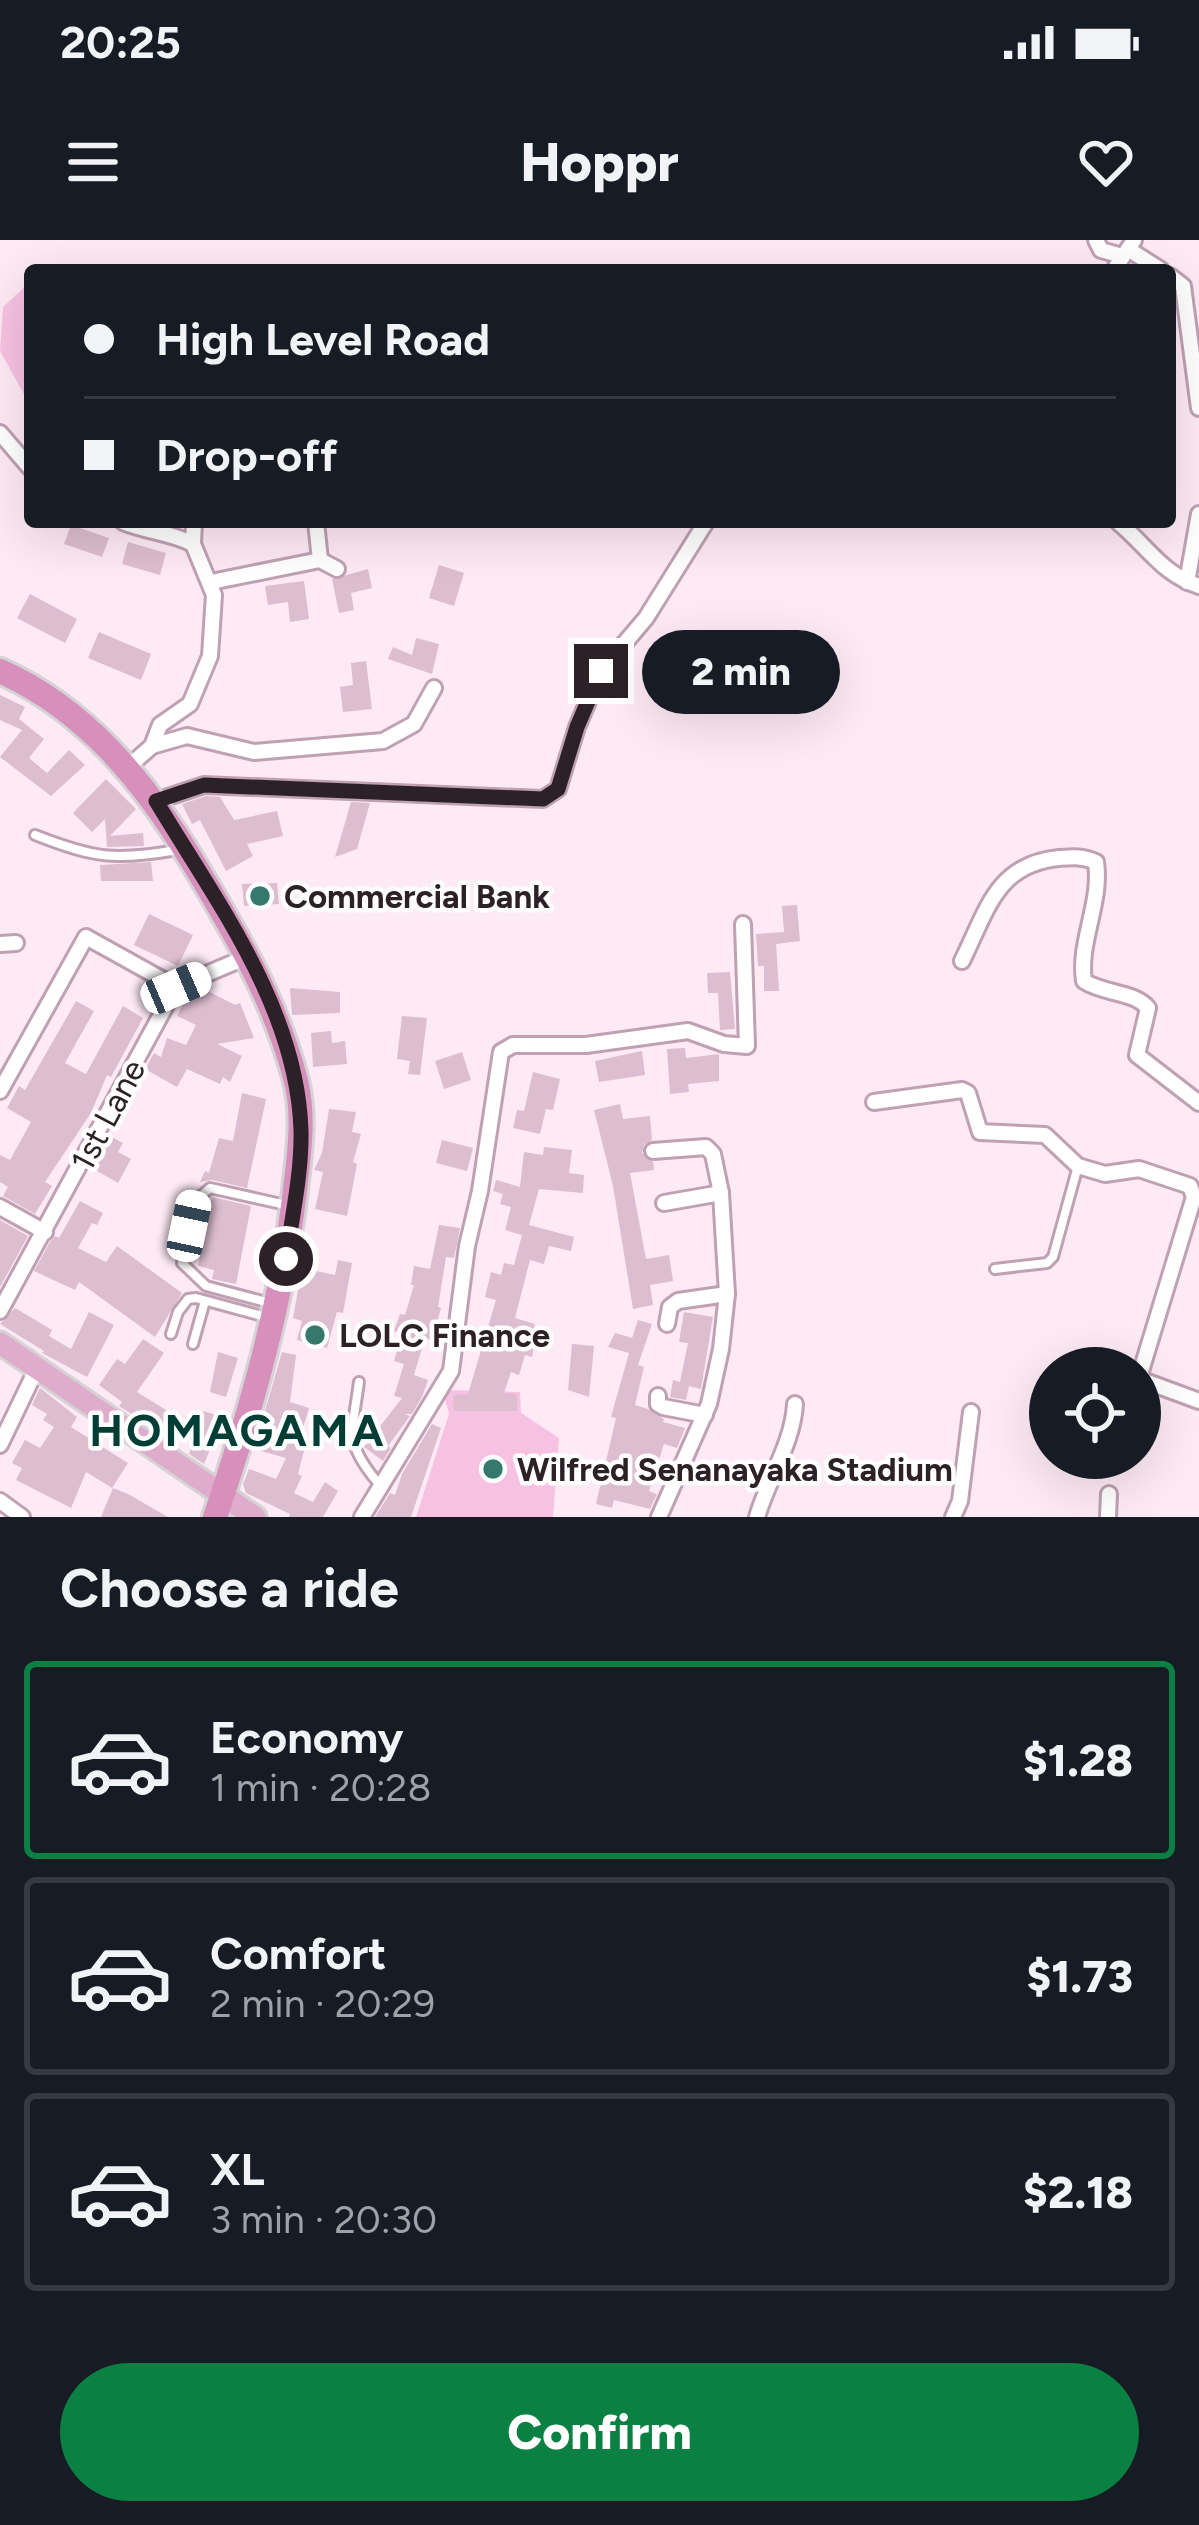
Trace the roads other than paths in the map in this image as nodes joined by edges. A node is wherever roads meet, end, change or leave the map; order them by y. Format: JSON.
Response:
{"nodes":[{"id":1,"x":1096,"y":240,"type":"edge"},
{"id":2,"x":1125,"y":254,"type":"edge"},
{"id":3,"x":1176,"y":281,"type":"edge"},
{"id":4,"x":1199,"y":408,"type":"edge"},
{"id":5,"x":0,"y":433,"type":"edge"},
{"id":6,"x":24,"y":461,"type":"edge"},
{"id":7,"x":1199,"y":514,"type":"edge"},
{"id":8,"x":138,"y":528,"type":"edge"},
{"id":9,"x":194,"y":528,"type":"edge"},
{"id":10,"x":317,"y":528,"type":"edge"},
{"id":11,"x":702,"y":528,"type":"edge"},
{"id":12,"x":1125,"y":528,"type":"edge"},
{"id":13,"x":193,"y":544,"type":"junction"},
{"id":14,"x":320,"y":560,"type":"junction"},
{"id":15,"x":337,"y":569,"type":"dead end"},
{"id":16,"x":211,"y":582,"type":"junction"},
{"id":17,"x":1193,"y":584,"type":"edge"},
{"id":18,"x":0,"y":670,"type":"edge"},
{"id":19,"x":434,"y":688,"type":"dead end"},
{"id":20,"x":152,"y":746,"type":"junction"},
{"id":21,"x":127,"y":768,"type":"junction"},
{"id":22,"x":156,"y":801,"type":"junction"},
{"id":23,"x":35,"y":835,"type":"dead end"},
{"id":24,"x":185,"y":849,"type":"junction"},
{"id":25,"x":743,"y":924,"type":"dead end"},
{"id":26,"x":249,"y":956,"type":"junction"},
{"id":27,"x":962,"y":961,"type":"dead end"},
{"id":28,"x":176,"y":988,"type":"junction"},
{"id":29,"x":0,"y":1090,"type":"edge"},
{"id":30,"x":874,"y":1102,"type":"dead end"},
{"id":31,"x":1199,"y":1103,"type":"edge"},
{"id":32,"x":652,"y":1151,"type":"dead end"},
{"id":33,"x":1078,"y":1166,"type":"junction"},
{"id":34,"x":721,"y":1193,"type":"junction"},
{"id":35,"x":664,"y":1203,"type":"dead end"},
{"id":36,"x":293,"y":1206,"type":"junction"},
{"id":37,"x":0,"y":1207,"type":"edge"},
{"id":38,"x":45,"y":1232,"type":"junction"},
{"id":39,"x":995,"y":1269,"type":"dead end"},
{"id":40,"x":727,"y":1294,"type":"junction"},
{"id":41,"x":205,"y":1301,"type":"junction"},
{"id":42,"x":0,"y":1311,"type":"edge"},
{"id":43,"x":274,"y":1312,"type":"junction"},
{"id":44,"x":667,"y":1324,"type":"dead end"},
{"id":45,"x":170,"y":1334,"type":"dead end"},
{"id":46,"x":0,"y":1343,"type":"edge"},
{"id":47,"x":193,"y":1345,"type":"dead end"},
{"id":48,"x":38,"y":1366,"type":"junction"},
{"id":49,"x":359,"y":1382,"type":"dead end"},
{"id":50,"x":658,"y":1396,"type":"dead end"},
{"id":51,"x":1199,"y":1400,"type":"edge"},
{"id":52,"x":795,"y":1403,"type":"dead end"},
{"id":53,"x":971,"y":1412,"type":"dead end"},
{"id":54,"x":705,"y":1415,"type":"junction"},
{"id":55,"x":0,"y":1444,"type":"edge"},
{"id":56,"x":380,"y":1484,"type":"junction"},
{"id":57,"x":1109,"y":1494,"type":"dead end"},
{"id":58,"x":0,"y":1501,"type":"edge"},
{"id":59,"x":218,"y":1507,"type":"edge"},
{"id":60,"x":22,"y":1517,"type":"edge"},
{"id":61,"x":255,"y":1517,"type":"edge"},
{"id":62,"x":362,"y":1517,"type":"edge"},
{"id":63,"x":659,"y":1517,"type":"edge"},
{"id":64,"x":757,"y":1517,"type":"edge"},
{"id":65,"x":953,"y":1517,"type":"edge"},
{"id":66,"x":1108,"y":1517,"type":"edge"}],
"edges":[{"from":1,"to":2,"type":"street"},
{"from":3,"to":4,"type":"street"},
{"from":5,"to":6,"type":"street"},
{"from":7,"to":17,"type":"street"},
{"from":8,"to":13,"type":"street"},
{"from":9,"to":13,"type":"street"},
{"from":10,"to":14,"type":"street"},
{"from":11,"to":22,"type":"street"},
{"from":12,"to":17,"type":"street"},
{"from":13,"to":16,"type":"street"},
{"from":14,"to":15,"type":"street"},
{"from":14,"to":16,"type":"street"},
{"from":16,"to":20,"type":"street"},
{"from":18,"to":21,"type":"highway"},
{"from":19,"to":20,"type":"street"},
{"from":20,"to":21,"type":"street"},
{"from":21,"to":22,"type":"highway"},
{"from":22,"to":24,"type":"highway"},
{"from":23,"to":24,"type":"lane"},
{"from":24,"to":26,"type":"highway"},
{"from":25,"to":56,"type":"street"},
{"from":26,"to":28,"type":"street"},
{"from":26,"to":36,"type":"highway"},
{"from":27,"to":31,"type":"street"},
{"from":28,"to":29,"type":"street"},
{"from":28,"to":38,"type":"street","name":"1st Lane"},
{"from":30,"to":33,"type":"street"},
{"from":32,"to":34,"type":"street"},
{"from":33,"to":39,"type":"lane"},
{"from":33,"to":51,"type":"street"},
{"from":34,"to":35,"type":"street"},
{"from":34,"to":40,"type":"street"},
{"from":36,"to":43,"type":"highway"},
{"from":36,"to":43,"type":"lane"},
{"from":37,"to":38,"type":"street"},
{"from":38,"to":42,"type":"street","name":"1st Lane"},
{"from":40,"to":44,"type":"street"},
{"from":40,"to":54,"type":"street"},
{"from":41,"to":43,"type":"lane"},
{"from":41,"to":45,"type":"lane"},
{"from":41,"to":47,"type":"lane"},
{"from":43,"to":59,"type":"highway"},
{"from":46,"to":48,"type":"main road"},
{"from":48,"to":55,"type":"street"},
{"from":48,"to":59,"type":"main road"},
{"from":49,"to":56,"type":"lane"},
{"from":50,"to":54,"type":"street"},
{"from":52,"to":64,"type":"street"},
{"from":53,"to":65,"type":"street"},
{"from":54,"to":63,"type":"street"},
{"from":56,"to":62,"type":"street"},
{"from":57,"to":66,"type":"street"},
{"from":58,"to":60,"type":"street"},
{"from":59,"to":61,"type":"main road"}]}
